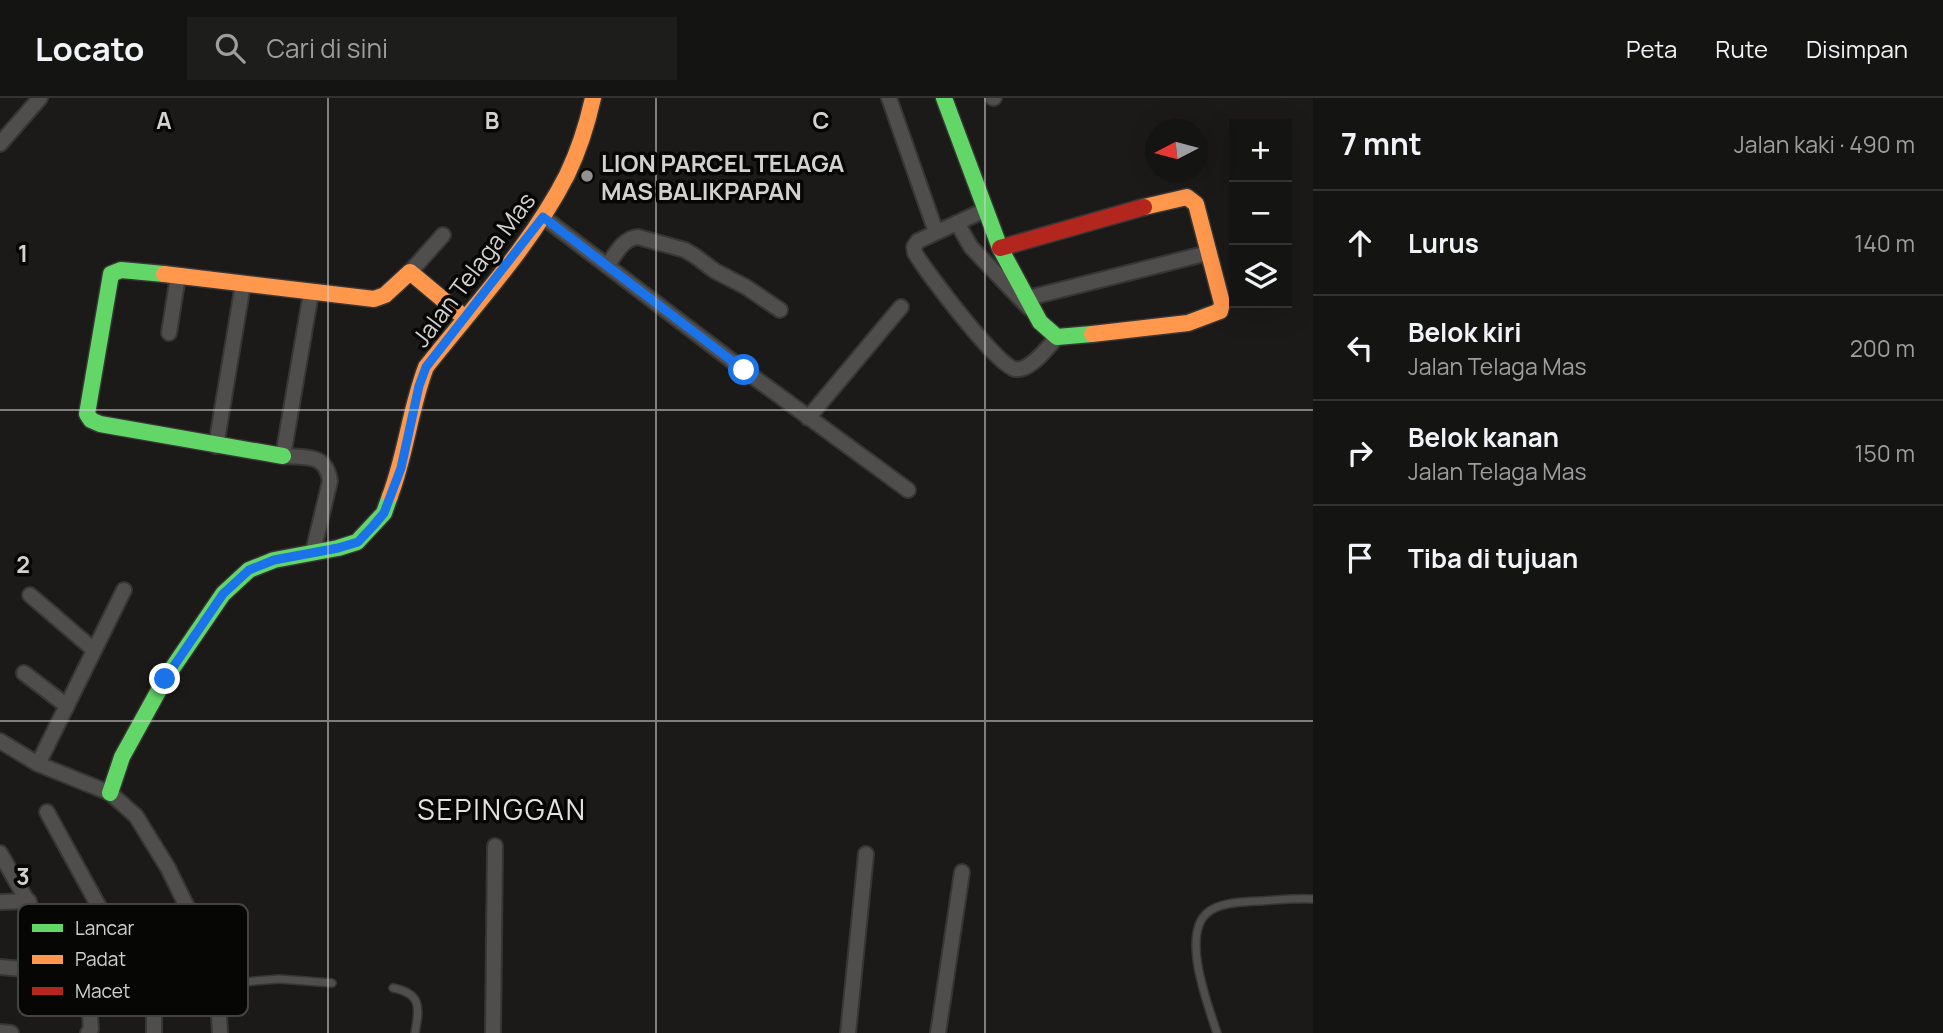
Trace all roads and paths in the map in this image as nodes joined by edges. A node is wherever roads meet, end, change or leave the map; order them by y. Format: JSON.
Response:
{"nodes":[{"id":1,"x":40,"y":98,"type":"edge"},
{"id":2,"x":593,"y":98,"type":"edge"},
{"id":3,"x":889,"y":98,"type":"edge"},
{"id":4,"x":944,"y":98,"type":"edge"},
{"id":5,"x":0,"y":144,"type":"edge"},
{"id":6,"x":985,"y":210,"type":"junction"},
{"id":7,"x":543,"y":217,"type":"junction"},
{"id":8,"x":957,"y":223,"type":"junction"},
{"id":9,"x":936,"y":232,"type":"junction"},
{"id":10,"x":443,"y":235,"type":"dead end"},
{"id":11,"x":1000,"y":248,"type":"junction"},
{"id":12,"x":1208,"y":253,"type":"junction"},
{"id":13,"x":607,"y":266,"type":"junction"},
{"id":14,"x":410,"y":272,"type":"junction"},
{"id":15,"x":178,"y":276,"type":"junction"},
{"id":16,"x":243,"y":284,"type":"junction"},
{"id":17,"x":311,"y":293,"type":"junction"},
{"id":18,"x":1032,"y":306,"type":"junction"},
{"id":19,"x":901,"y":307,"type":"dead end"},
{"id":20,"x":780,"y":310,"type":"dead end"},
{"id":21,"x":465,"y":318,"type":"junction"},
{"id":22,"x":169,"y":333,"type":"dead end"},
{"id":23,"x":1057,"y":337,"type":"junction"},
{"id":24,"x":808,"y":418,"type":"junction"},
{"id":25,"x":216,"y":446,"type":"junction"},
{"id":26,"x":283,"y":456,"type":"junction"},
{"id":27,"x":908,"y":490,"type":"dead end"},
{"id":28,"x":313,"y":552,"type":"junction"},
{"id":29,"x":124,"y":590,"type":"dead end"},
{"id":30,"x":30,"y":595,"type":"dead end"},
{"id":31,"x":94,"y":650,"type":"junction"},
{"id":32,"x":24,"y":673,"type":"dead end"},
{"id":33,"x":66,"y":706,"type":"junction"},
{"id":34,"x":0,"y":741,"type":"edge"},
{"id":35,"x":38,"y":764,"type":"junction"},
{"id":36,"x":110,"y":793,"type":"junction"},
{"id":37,"x":47,"y":812,"type":"dead end"},
{"id":38,"x":495,"y":846,"type":"dead end"},
{"id":39,"x":0,"y":853,"type":"edge"},
{"id":40,"x":866,"y":853,"type":"dead end"},
{"id":41,"x":962,"y":872,"type":"dead end"},
{"id":42,"x":1313,"y":900,"type":"edge"},
{"id":43,"x":29,"y":901,"type":"junction"},
{"id":44,"x":0,"y":902,"type":"edge"},
{"id":45,"x":31,"y":904,"type":"edge"},
{"id":46,"x":98,"y":904,"type":"edge"},
{"id":47,"x":186,"y":904,"type":"edge"},
{"id":48,"x":0,"y":967,"type":"edge"},
{"id":49,"x":18,"y":969,"type":"edge"},
{"id":50,"x":248,"y":982,"type":"edge"},
{"id":51,"x":332,"y":983,"type":"dead end"},
{"id":52,"x":393,"y":988,"type":"dead end"},
{"id":53,"x":90,"y":1016,"type":"edge"},
{"id":54,"x":0,"y":1032,"type":"edge"},
{"id":55,"x":12,"y":1033,"type":"edge"},
{"id":56,"x":88,"y":1033,"type":"edge"},
{"id":57,"x":415,"y":1033,"type":"edge"},
{"id":58,"x":493,"y":1033,"type":"edge"},
{"id":59,"x":848,"y":1033,"type":"edge"},
{"id":60,"x":938,"y":1033,"type":"edge"},
{"id":61,"x":1217,"y":1033,"type":"edge"}],
"edges":[{"from":1,"to":5,"type":"street"},
{"from":2,"to":7,"type":"street","name":"Jalan Telaga Mas"},
{"from":3,"to":9,"type":"street"},
{"from":4,"to":6,"type":"street"},
{"from":6,"to":8,"type":"street"},
{"from":6,"to":11,"type":"street"},
{"from":7,"to":13,"type":"street"},
{"from":7,"to":21,"type":"street","name":"Jalan Telaga Mas"},
{"from":8,"to":9,"type":"street"},
{"from":8,"to":18,"type":"street"},
{"from":9,"to":23,"type":"street"},
{"from":10,"to":14,"type":"street"},
{"from":11,"to":12,"type":"street"},
{"from":11,"to":18,"type":"street"},
{"from":12,"to":18,"type":"street"},
{"from":12,"to":23,"type":"street"},
{"from":13,"to":20,"type":"street"},
{"from":13,"to":24,"type":"street"},
{"from":14,"to":17,"type":"street"},
{"from":14,"to":21,"type":"street"},
{"from":15,"to":16,"type":"street"},
{"from":15,"to":22,"type":"street"},
{"from":15,"to":25,"type":"street"},
{"from":16,"to":17,"type":"street"},
{"from":16,"to":25,"type":"street"},
{"from":17,"to":26,"type":"street"},
{"from":18,"to":23,"type":"street"},
{"from":19,"to":24,"type":"street"},
{"from":21,"to":28,"type":"street","name":"Jalan Telaga Mas"},
{"from":24,"to":27,"type":"street"},
{"from":25,"to":26,"type":"street"},
{"from":26,"to":28,"type":"street"},
{"from":28,"to":36,"type":"street","name":"Jalan Telaga Mas"},
{"from":29,"to":31,"type":"street"},
{"from":30,"to":31,"type":"street"},
{"from":31,"to":33,"type":"street"},
{"from":32,"to":33,"type":"street"},
{"from":33,"to":35,"type":"street"},
{"from":34,"to":35,"type":"street"},
{"from":35,"to":36,"type":"street"},
{"from":36,"to":47,"type":"street"},
{"from":37,"to":46,"type":"street"},
{"from":38,"to":58,"type":"street"},
{"from":39,"to":43,"type":"street"},
{"from":40,"to":59,"type":"street"},
{"from":41,"to":60,"type":"street"},
{"from":42,"to":61,"type":"lane"},
{"from":43,"to":44,"type":"street"},
{"from":43,"to":45,"type":"street"},
{"from":48,"to":49,"type":"street"},
{"from":50,"to":51,"type":"lane"},
{"from":52,"to":57,"type":"lane"},
{"from":53,"to":56,"type":"street"},
{"from":54,"to":55,"type":"street"}]}
